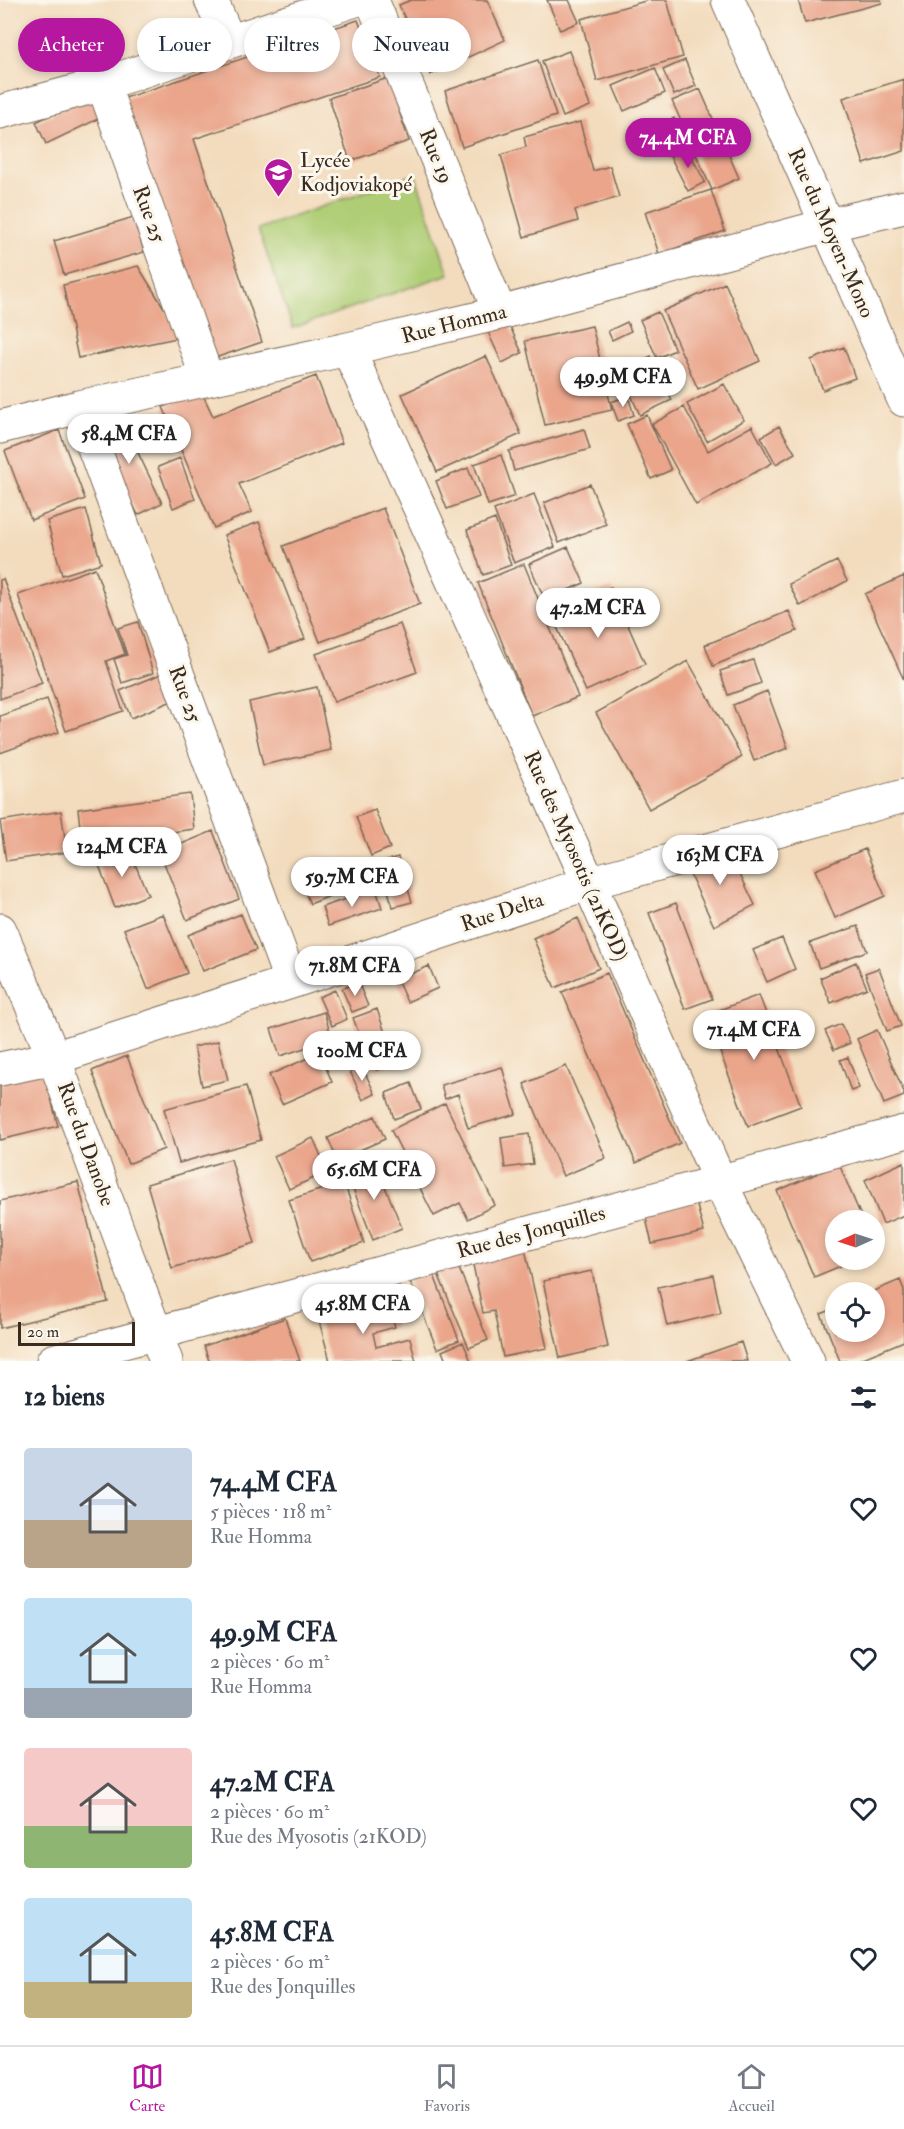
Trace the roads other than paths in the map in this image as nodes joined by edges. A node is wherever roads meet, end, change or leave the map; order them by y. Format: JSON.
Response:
{"nodes":[{"id":1,"x":210,"y":0,"type":"edge"},
{"id":2,"x":355,"y":0,"type":"edge"},
{"id":3,"x":372,"y":0,"type":"edge"},
{"id":4,"x":728,"y":0,"type":"edge"},
{"id":5,"x":218,"y":18,"type":"edge"},
{"id":6,"x":232,"y":40,"type":"edge"},
{"id":7,"x":138,"y":72,"type":"edge"},
{"id":8,"x":103,"y":84,"type":"junction"},
{"id":9,"x":0,"y":112,"type":"edge"},
{"id":10,"x":904,"y":207,"type":"edge"},
{"id":11,"x":828,"y":225,"type":"junction"},
{"id":12,"x":500,"y":313,"type":"junction"},
{"id":13,"x":348,"y":349,"type":"junction"},
{"id":14,"x":207,"y":378,"type":"junction"},
{"id":15,"x":904,"y":400,"type":"edge"},
{"id":16,"x":79,"y":407,"type":"junction"},
{"id":17,"x":0,"y":427,"type":"edge"},
{"id":18,"x":904,"y":796,"type":"edge"},
{"id":19,"x":589,"y":883,"type":"junction"},
{"id":20,"x":0,"y":930,"type":"edge"},
{"id":21,"x":291,"y":982,"type":"junction"},
{"id":22,"x":54,"y":1058,"type":"junction"},
{"id":23,"x":0,"y":1069,"type":"edge"},
{"id":24,"x":904,"y":1132,"type":"edge"},
{"id":25,"x":720,"y":1182,"type":"junction"},
{"id":26,"x":161,"y":1347,"type":"edge"},
{"id":27,"x":53,"y":1361,"type":"edge"},
{"id":28,"x":808,"y":1361,"type":"edge"}],
"edges":[{"from":1,"to":5,"type":"street"},
{"from":2,"to":6,"type":"street"},
{"from":3,"to":12,"type":"street","name":"Rue 19"},
{"from":4,"to":11,"type":"street","name":"Rue du Moyen-Mono"},
{"from":7,"to":8,"type":"street"},
{"from":8,"to":9,"type":"street"},
{"from":8,"to":14,"type":"street","name":"Rue 25"},
{"from":10,"to":11,"type":"street","name":"Rue Homma"},
{"from":11,"to":12,"type":"street","name":"Rue Homma"},
{"from":11,"to":15,"type":"street","name":"Rue du Moyen-Mono"},
{"from":12,"to":13,"type":"street","name":"Rue Homma"},
{"from":13,"to":14,"type":"street","name":"Rue Homma"},
{"from":13,"to":19,"type":"street","name":"Rue des Myosotis (21KOD)"},
{"from":14,"to":16,"type":"street","name":"Rue Homma"},
{"from":16,"to":17,"type":"street","name":"Rue Homma"},
{"from":16,"to":21,"type":"street","name":"Rue 25"},
{"from":18,"to":19,"type":"street","name":"Rue Delta"},
{"from":19,"to":21,"type":"street","name":"Rue Delta"},
{"from":19,"to":25,"type":"street","name":"Rue des Myosotis (21KOD)"},
{"from":20,"to":22,"type":"street","name":"Rue du Danobe"},
{"from":21,"to":22,"type":"street","name":"Rue Delta"},
{"from":22,"to":23,"type":"street","name":"Rue Delta"},
{"from":22,"to":26,"type":"street","name":"Rue du Danobe"},
{"from":24,"to":25,"type":"street","name":"Rue des Jonquilles"},
{"from":25,"to":26,"type":"street","name":"Rue des Jonquilles"},
{"from":25,"to":28,"type":"street","name":"Rue des Myosotis (21KOD)"},
{"from":26,"to":27,"type":"street","name":"Rue des Jonquilles"}]}
